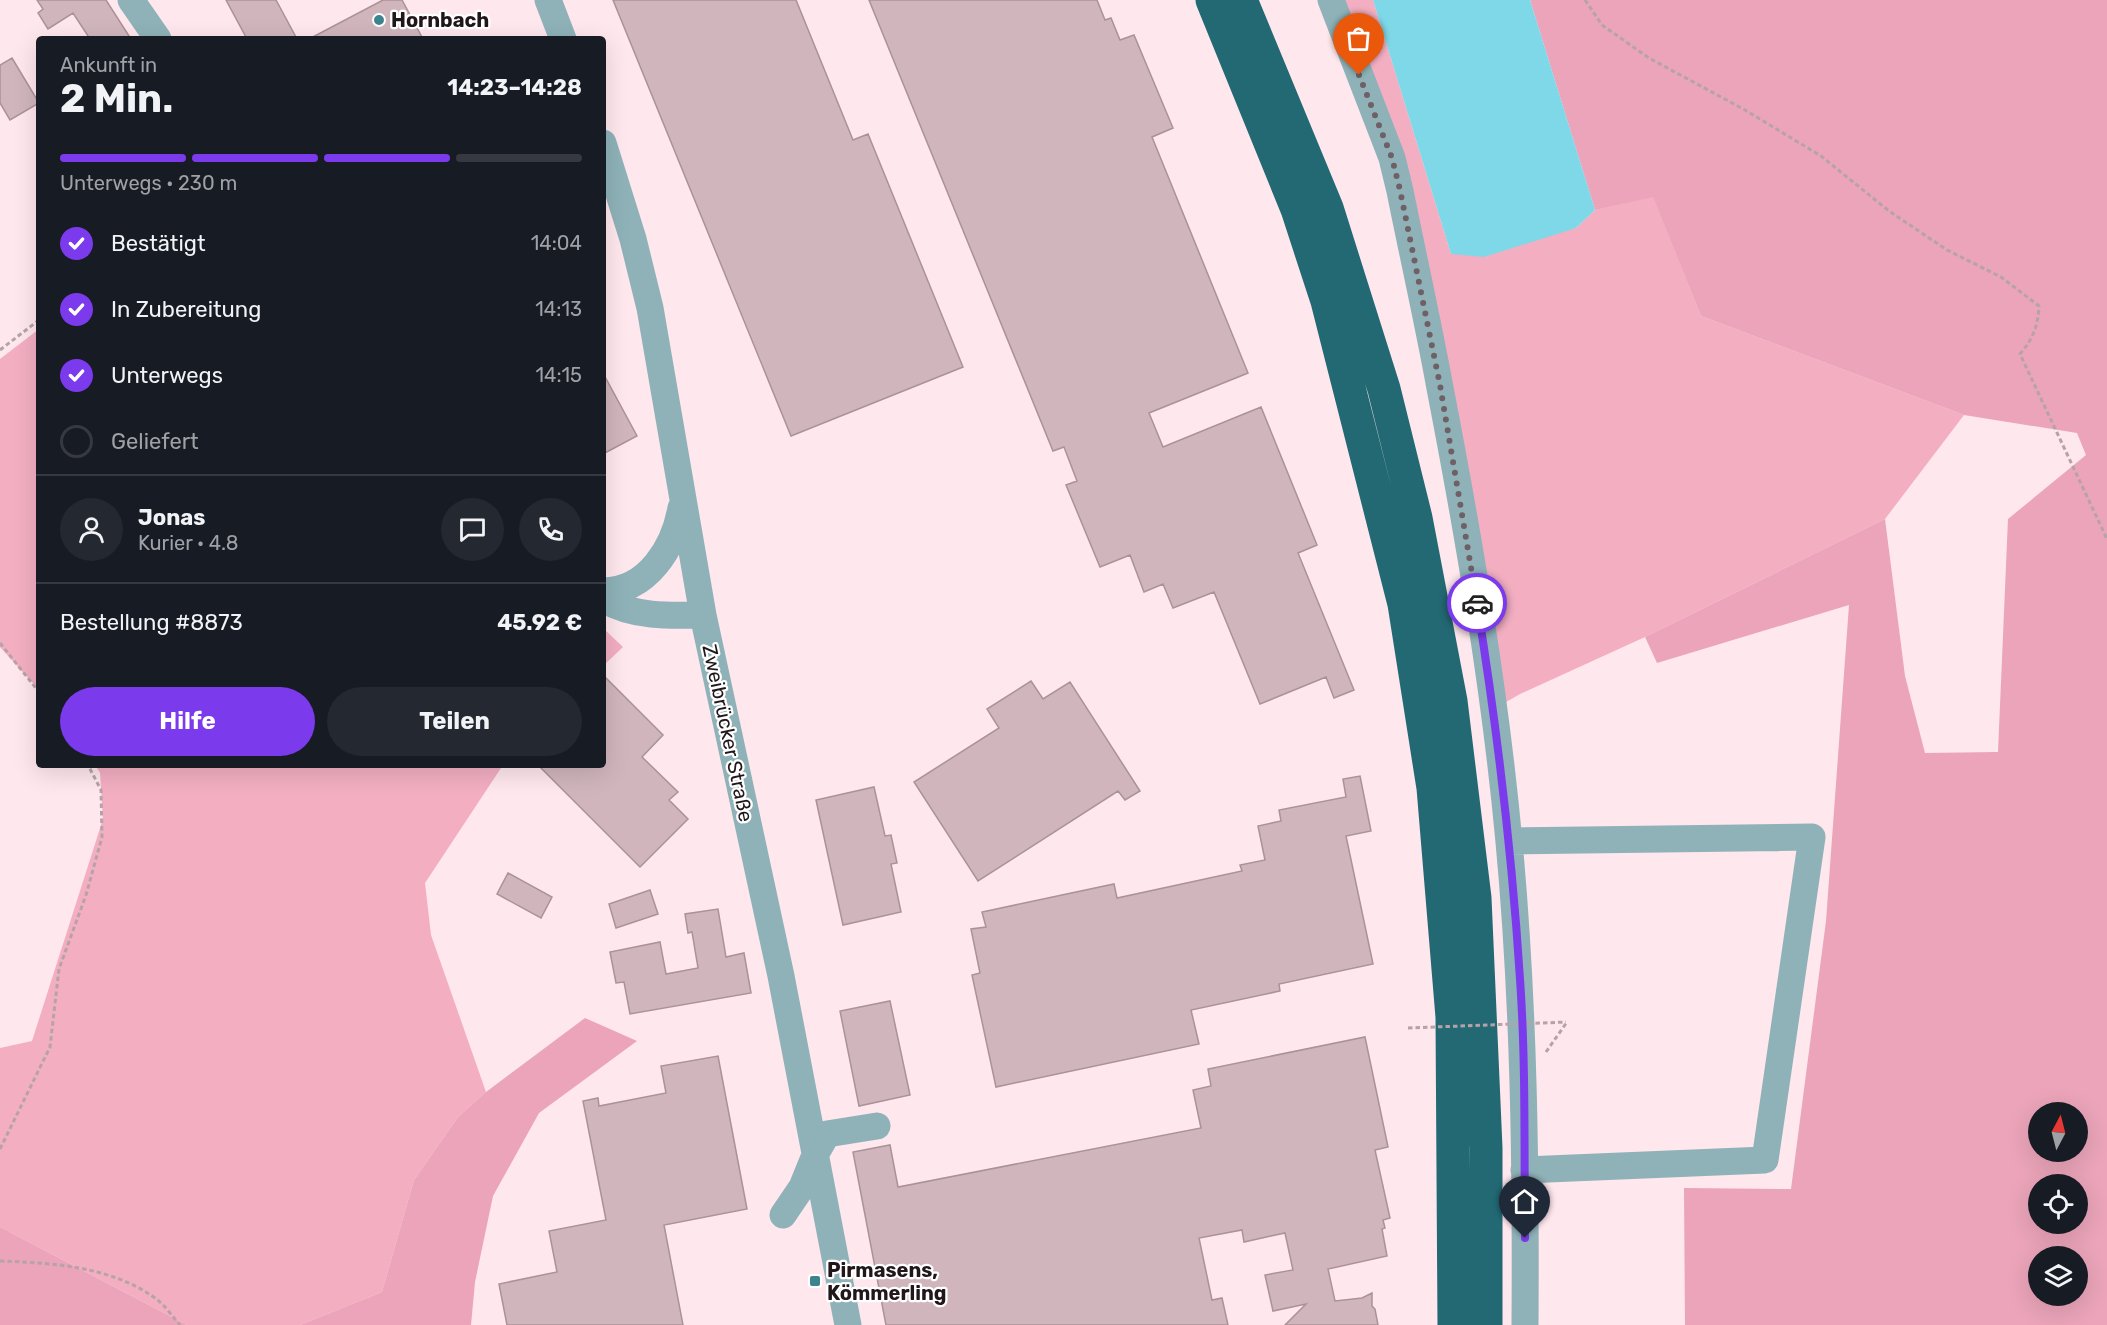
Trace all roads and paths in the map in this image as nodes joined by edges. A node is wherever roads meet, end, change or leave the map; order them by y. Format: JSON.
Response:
{"nodes":[{"id":1,"x":131,"y":0,"type":"edge"},
{"id":2,"x":548,"y":0,"type":"edge"},
{"id":3,"x":1212,"y":0,"type":"edge"},
{"id":4,"x":1241,"y":0,"type":"edge"},
{"id":5,"x":1331,"y":0,"type":"edge"},
{"id":6,"x":1586,"y":0,"type":"edge"},
{"id":7,"x":156,"y":36,"type":"edge"},
{"id":8,"x":562,"y":36,"type":"edge"},
{"id":9,"x":606,"y":152,"type":"edge"},
{"id":10,"x":36,"y":322,"type":"edge"},
{"id":11,"x":0,"y":351,"type":"edge"},
{"id":12,"x":682,"y":501,"type":"junction"},
{"id":13,"x":2107,"y":539,"type":"edge"},
{"id":14,"x":606,"y":591,"type":"edge"},
{"id":15,"x":606,"y":601,"type":"edge"},
{"id":16,"x":703,"y":615,"type":"junction"},
{"id":17,"x":0,"y":643,"type":"edge"},
{"id":18,"x":36,"y":688,"type":"edge"},
{"id":19,"x":90,"y":768,"type":"edge"},
{"id":20,"x":1509,"y":841,"type":"junction"},
{"id":21,"x":1408,"y":1028,"type":"dead end"},
{"id":22,"x":1523,"y":1069,"type":"junction"},
{"id":23,"x":877,"y":1126,"type":"dead end"},
{"id":24,"x":0,"y":1149,"type":"edge"},
{"id":25,"x":815,"y":1155,"type":"junction"},
{"id":26,"x":1524,"y":1170,"type":"junction"},
{"id":27,"x":783,"y":1215,"type":"dead end"},
{"id":28,"x":0,"y":1261,"type":"edge"},
{"id":29,"x":180,"y":1325,"type":"edge"},
{"id":30,"x":848,"y":1325,"type":"edge"},
{"id":31,"x":1454,"y":1325,"type":"edge"},
{"id":32,"x":1486,"y":1325,"type":"edge"},
{"id":33,"x":1525,"y":1325,"type":"edge"}],
"edges":[{"from":1,"to":7,"type":"street"},
{"from":2,"to":8,"type":"street"},
{"from":3,"to":31,"type":"highway"},
{"from":4,"to":32,"type":"highway"},
{"from":5,"to":20,"type":"street"},
{"from":6,"to":13,"type":"path"},
{"from":9,"to":12,"type":"street","name":"Zweibrücker Straße"},
{"from":10,"to":11,"type":"path"},
{"from":12,"to":14,"type":"street"},
{"from":12,"to":16,"type":"street","name":"Zweibrücker Straße"},
{"from":15,"to":16,"type":"street"},
{"from":16,"to":25,"type":"street","name":"Zweibrücker Straße"},
{"from":17,"to":18,"type":"path"},
{"from":19,"to":24,"type":"path"},
{"from":20,"to":22,"type":"street"},
{"from":20,"to":26,"type":"street"},
{"from":21,"to":22,"type":"path","bridge":true},
{"from":22,"to":26,"type":"street"},
{"from":23,"to":25,"type":"street"},
{"from":25,"to":27,"type":"street"},
{"from":25,"to":30,"type":"street","name":"Zweibrücker Straße"},
{"from":26,"to":33,"type":"street"},
{"from":28,"to":29,"type":"path"}]}
